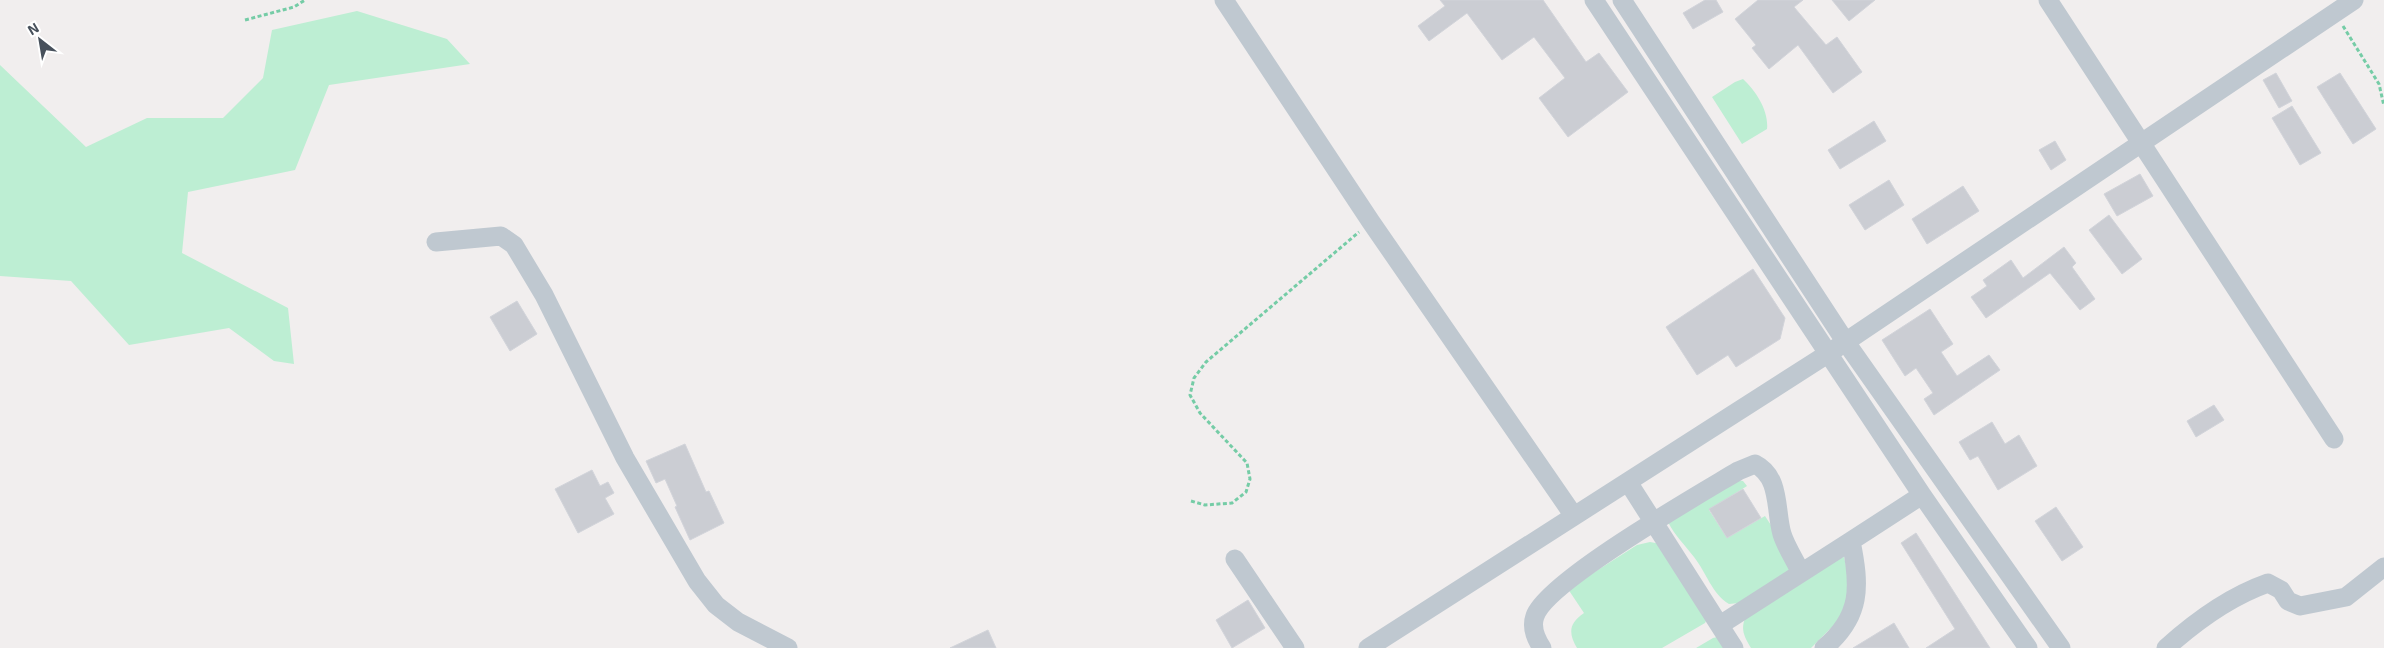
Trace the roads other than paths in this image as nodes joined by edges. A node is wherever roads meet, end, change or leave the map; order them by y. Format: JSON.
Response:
{"nodes":[{"id":1,"x":1224,"y":0,"type":"edge"},
{"id":2,"x":1594,"y":0,"type":"edge"},
{"id":3,"x":1622,"y":0,"type":"edge"},
{"id":4,"x":2048,"y":0,"type":"edge"},
{"id":5,"x":2352,"y":1,"type":"edge"},
{"id":6,"x":2143,"y":144,"type":"junction"},
{"id":7,"x":436,"y":242,"type":"dead end"},
{"id":8,"x":1845,"y":341,"type":"junction"},
{"id":9,"x":1829,"y":353,"type":"junction"},
{"id":10,"x":2334,"y":439,"type":"dead end"},
{"id":11,"x":1628,"y":482,"type":"junction"},
{"id":12,"x":1922,"y":495,"type":"junction"},
{"id":13,"x":1574,"y":516,"type":"junction"},
{"id":14,"x":1654,"y":522,"type":"junction"},
{"id":15,"x":1851,"y":541,"type":"junction"},
{"id":16,"x":1235,"y":559,"type":"dead end"},
{"id":17,"x":2384,"y":567,"type":"edge"},
{"id":18,"x":1801,"y":573,"type":"junction"},
{"id":19,"x":1720,"y":625,"type":"junction"},
{"id":20,"x":788,"y":648,"type":"edge"},
{"id":21,"x":1295,"y":648,"type":"edge"},
{"id":22,"x":1368,"y":648,"type":"edge"},
{"id":23,"x":1542,"y":648,"type":"edge"},
{"id":24,"x":1734,"y":648,"type":"edge"},
{"id":25,"x":1824,"y":648,"type":"edge"},
{"id":26,"x":2028,"y":648,"type":"edge"},
{"id":27,"x":2061,"y":648,"type":"edge"},
{"id":28,"x":2166,"y":648,"type":"edge"}],
"edges":[{"from":1,"to":13,"type":"street"},
{"from":2,"to":9,"type":"street"},
{"from":3,"to":8,"type":"street"},
{"from":4,"to":6,"type":"street"},
{"from":5,"to":6,"type":"street"},
{"from":6,"to":8,"type":"street"},
{"from":6,"to":10,"type":"street"},
{"from":7,"to":20,"type":"street"},
{"from":8,"to":9,"type":"street"},
{"from":8,"to":27,"type":"street"},
{"from":9,"to":11,"type":"street"},
{"from":9,"to":12,"type":"street"},
{"from":11,"to":13,"type":"street"},
{"from":11,"to":14,"type":"street"},
{"from":12,"to":15,"type":"street"},
{"from":12,"to":26,"type":"street"},
{"from":13,"to":22,"type":"street"},
{"from":14,"to":18,"type":"street"},
{"from":14,"to":19,"type":"street"},
{"from":14,"to":23,"type":"street"},
{"from":15,"to":18,"type":"street"},
{"from":15,"to":25,"type":"street"},
{"from":16,"to":21,"type":"street"},
{"from":17,"to":28,"type":"street"},
{"from":18,"to":19,"type":"street"},
{"from":19,"to":24,"type":"street"}]}
